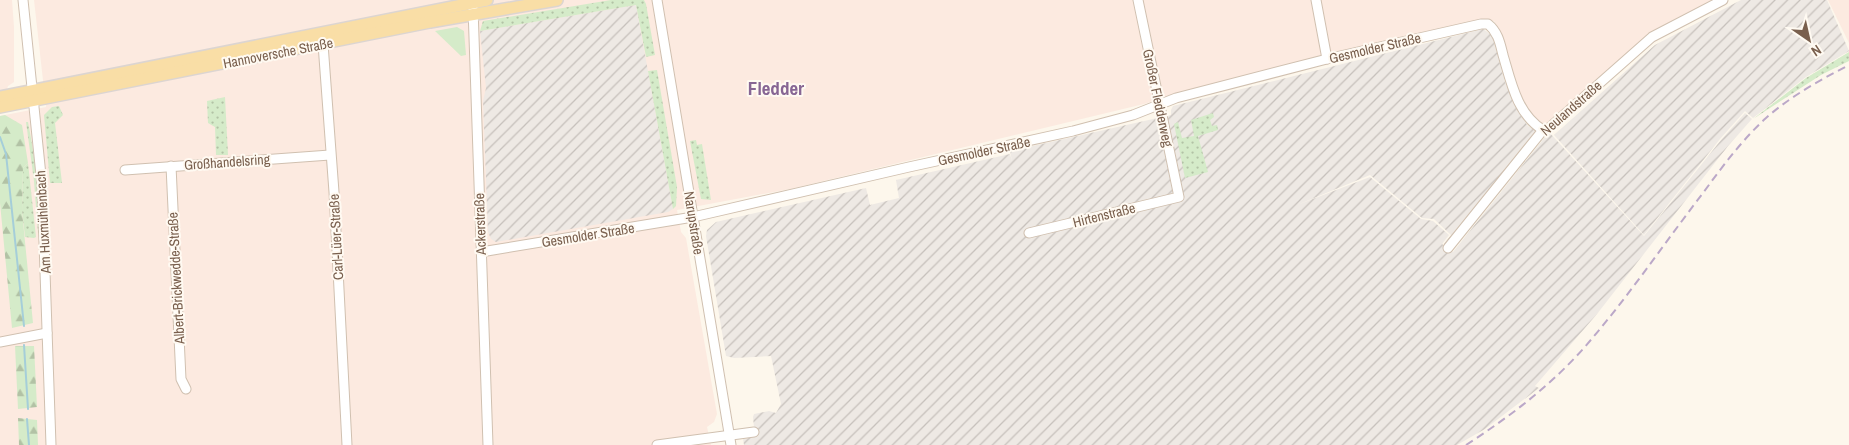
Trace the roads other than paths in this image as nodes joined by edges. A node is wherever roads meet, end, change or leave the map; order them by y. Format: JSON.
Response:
{"nodes":[{"id":1,"x":23,"y":0,"type":"edge"},
{"id":2,"x":487,"y":0,"type":"edge"},
{"id":3,"x":557,"y":0,"type":"edge"},
{"id":4,"x":657,"y":0,"type":"edge"},
{"id":5,"x":1138,"y":0,"type":"edge"},
{"id":6,"x":1316,"y":0,"type":"edge"},
{"id":7,"x":1723,"y":0,"type":"edge"},
{"id":8,"x":473,"y":6,"type":"edge"},
{"id":9,"x":330,"y":31,"type":"junction"},
{"id":10,"x":323,"y":44,"type":"junction"},
{"id":11,"x":1327,"y":59,"type":"junction"},
{"id":12,"x":0,"y":96,"type":"edge"},
{"id":13,"x":33,"y":96,"type":"junction"},
{"id":14,"x":1160,"y":105,"type":"junction"},
{"id":15,"x":0,"y":108,"type":"edge"},
{"id":16,"x":1543,"y":130,"type":"junction"},
{"id":17,"x":330,"y":155,"type":"junction"},
{"id":18,"x":171,"y":166,"type":"junction"},
{"id":19,"x":125,"y":170,"type":"dead end"},
{"id":20,"x":1179,"y":197,"type":"joint"},
{"id":21,"x":692,"y":217,"type":"junction"},
{"id":22,"x":1029,"y":233,"type":"dead end"},
{"id":23,"x":1448,"y":248,"type":"dead end"},
{"id":24,"x":481,"y":252,"type":"junction"},
{"id":25,"x":47,"y":333,"type":"junction"},
{"id":26,"x":0,"y":342,"type":"edge"},
{"id":27,"x":186,"y":389,"type":"dead end"},
{"id":28,"x":754,"y":432,"type":"dead end"},
{"id":29,"x":730,"y":434,"type":"junction"},
{"id":30,"x":50,"y":445,"type":"edge"},
{"id":31,"x":347,"y":445,"type":"edge"},
{"id":32,"x":488,"y":445,"type":"edge"},
{"id":33,"x":657,"y":445,"type":"edge"},
{"id":34,"x":731,"y":445,"type":"edge"}],
"edges":[{"from":1,"to":13,"type":"street","name":"Am Huxmühlenbach"},
{"from":2,"to":8,"type":"main road","name":"Hannoversche Straße"},
{"from":3,"to":8,"type":"main road","name":"Hannoversche Straße"},
{"from":4,"to":21,"type":"street","name":"Narupstraße"},
{"from":5,"to":14,"type":"street","name":"Großer Fledderweg"},
{"from":6,"to":11,"type":"street"},
{"from":7,"to":16,"type":"street","name":"Neulandstraße"},
{"from":8,"to":9,"type":"main road","name":"Hannoversche Straße"},
{"from":8,"to":10,"type":"main road","name":"Hannoversche Straße"},
{"from":8,"to":24,"type":"street","name":"Ackerstraße"},
{"from":9,"to":10,"type":"street"},
{"from":9,"to":13,"type":"main road","name":"Hannoversche Straße"},
{"from":10,"to":13,"type":"main road","name":"Hannoversche Straße"},
{"from":10,"to":17,"type":"street","name":"Carl-Lüer-Straße"},
{"from":11,"to":14,"type":"street","name":"Gesmolder Straße"},
{"from":11,"to":16,"type":"street","name":"Gesmolder Straße"},
{"from":12,"to":13,"type":"main road","name":"Hannoversche Straße"},
{"from":13,"to":15,"type":"main road","name":"Hannoversche Straße"},
{"from":13,"to":25,"type":"street","name":"Am Huxmühlenbach"},
{"from":14,"to":20,"type":"street","name":"Großer Fledderweg"},
{"from":14,"to":21,"type":"street","name":"Gesmolder Straße"},
{"from":16,"to":23,"type":"street","name":"Neulandstraße"},
{"from":17,"to":18,"type":"street","name":"Großhandelsring"},
{"from":17,"to":31,"type":"street","name":"Carl-Lüer-Straße"},
{"from":18,"to":19,"type":"street","name":"Großhandelsring"},
{"from":18,"to":27,"type":"street","name":"Albert-Brickwedde-Straße"},
{"from":20,"to":22,"type":"street","name":"Hirtenstraße"},
{"from":21,"to":24,"type":"street","name":"Gesmolder Straße"},
{"from":21,"to":29,"type":"street","name":"Narupstraße"},
{"from":24,"to":32,"type":"street","name":"Ackerstraße"},
{"from":25,"to":26,"type":"street"},
{"from":25,"to":30,"type":"street","name":"Am Huxmühlenbach"},
{"from":28,"to":29,"type":"street"},
{"from":29,"to":33,"type":"street"},
{"from":29,"to":34,"type":"street","name":"Narupstraße"}]}
